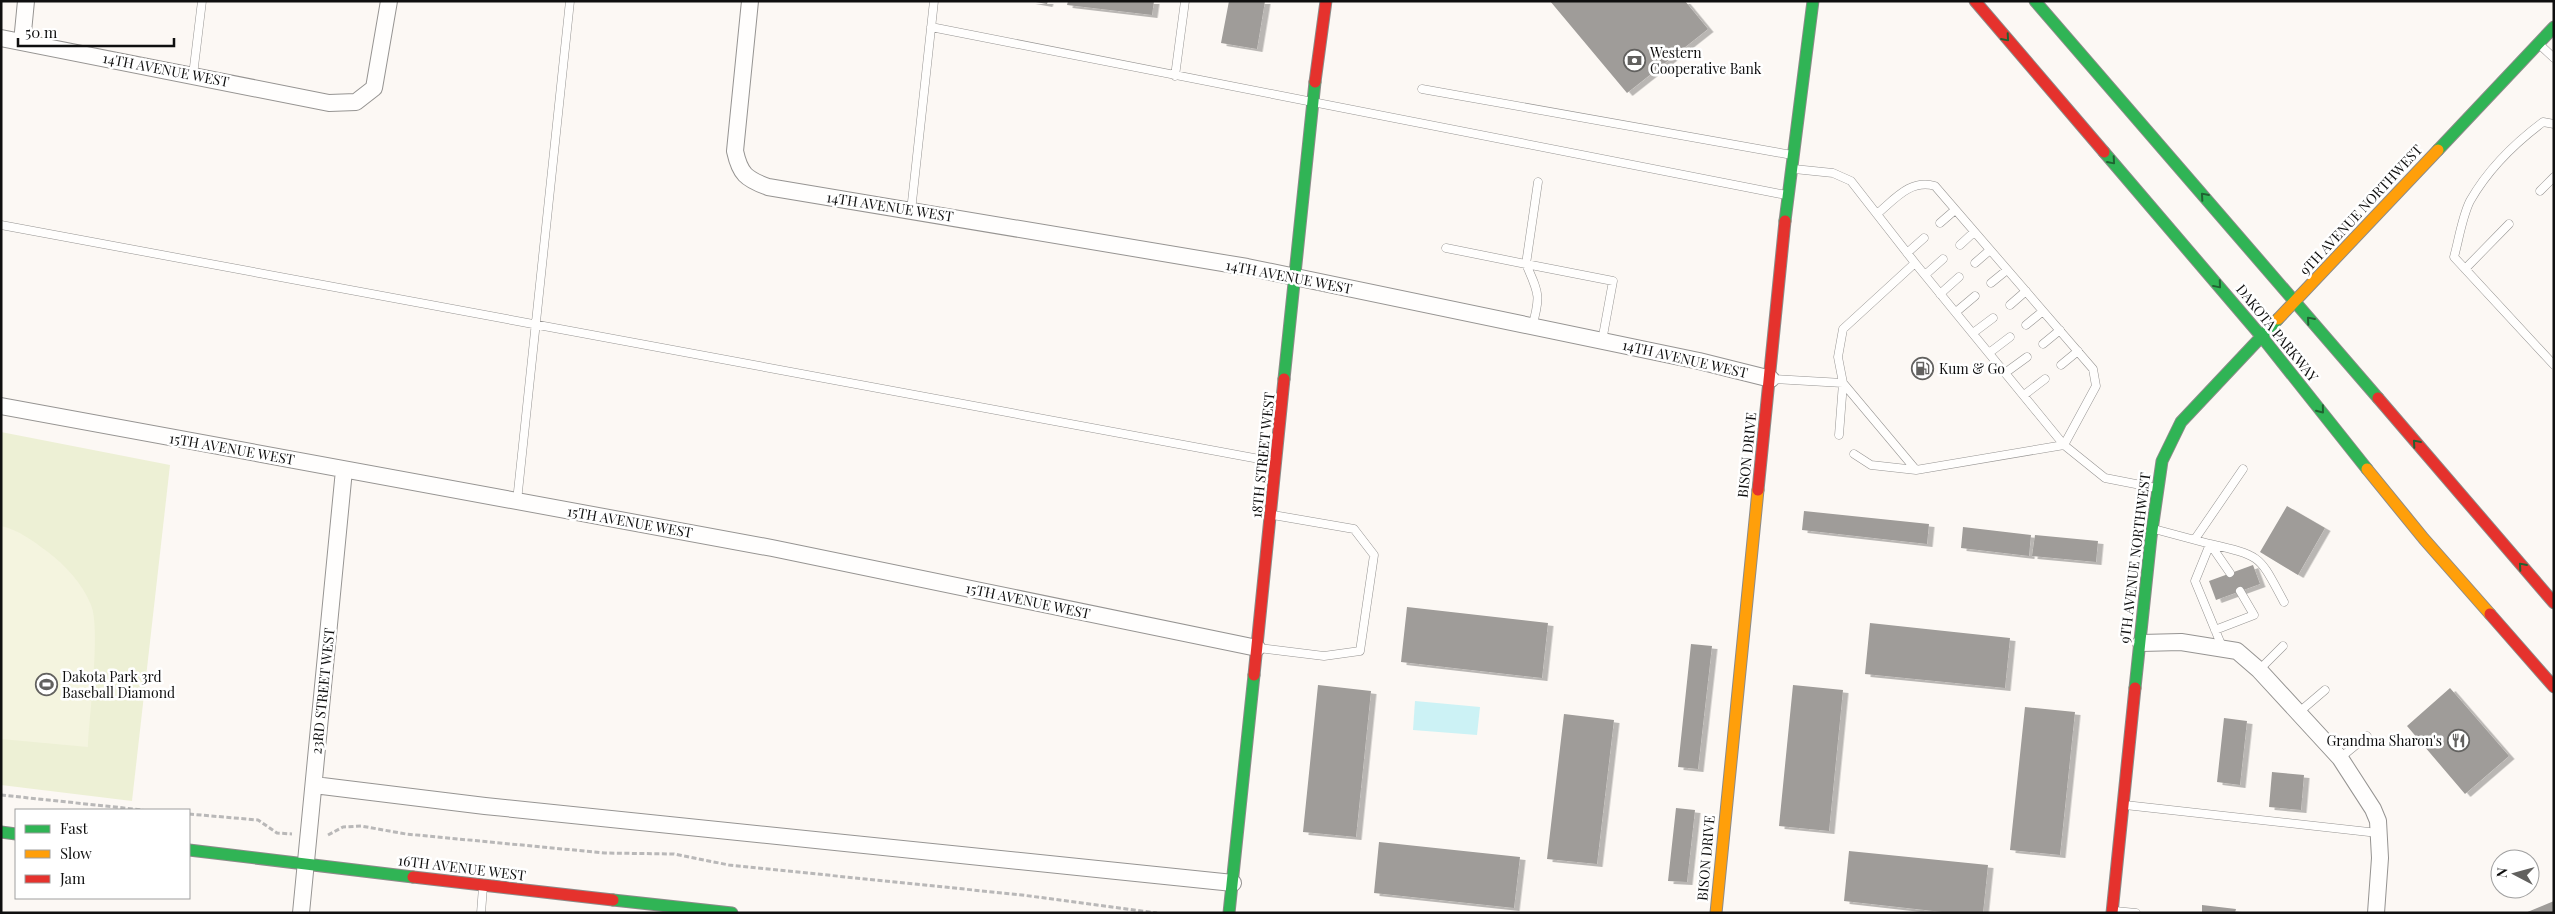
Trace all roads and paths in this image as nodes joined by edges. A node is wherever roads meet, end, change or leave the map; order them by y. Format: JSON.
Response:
{"nodes":[{"id":1,"x":26,"y":1,"type":"edge"},
{"id":2,"x":202,"y":1,"type":"edge"},
{"id":3,"x":389,"y":1,"type":"edge"},
{"id":4,"x":570,"y":1,"type":"edge"},
{"id":5,"x":750,"y":1,"type":"edge"},
{"id":6,"x":934,"y":1,"type":"edge"},
{"id":7,"x":1185,"y":1,"type":"edge"},
{"id":8,"x":1326,"y":1,"type":"edge"},
{"id":9,"x":1813,"y":1,"type":"edge"},
{"id":10,"x":1974,"y":1,"type":"edge"},
{"id":11,"x":2028,"y":1,"type":"edge"},
{"id":12,"x":2036,"y":1,"type":"edge"},
{"id":13,"x":2046,"y":13,"type":"junction"},
{"id":14,"x":931,"y":27,"type":"junction"},
{"id":15,"x":2554,"y":27,"type":"edge"},
{"id":16,"x":1,"y":38,"type":"edge"},
{"id":17,"x":22,"y":42,"type":"junction"},
{"id":18,"x":2538,"y":44,"type":"junction"},
{"id":19,"x":2554,"y":58,"type":"edge"},
{"id":20,"x":193,"y":75,"type":"junction"},
{"id":21,"x":1175,"y":76,"type":"junction"},
{"id":22,"x":1422,"y":89,"type":"dead end"},
{"id":23,"x":1313,"y":104,"type":"junction"},
{"id":24,"x":2554,"y":124,"type":"edge"},
{"id":25,"x":1794,"y":156,"type":"junction"},
{"id":26,"x":1792,"y":169,"type":"junction"},
{"id":27,"x":2554,"y":177,"type":"edge"},
{"id":28,"x":1538,"y":182,"type":"dead end"},
{"id":29,"x":2540,"y":191,"type":"dead end"},
{"id":30,"x":1788,"y":195,"type":"junction"},
{"id":31,"x":1955,"y":210,"type":"junction"},
{"id":32,"x":911,"y":211,"type":"junction"},
{"id":33,"x":1877,"y":214,"type":"junction"},
{"id":34,"x":1940,"y":223,"type":"dead end"},
{"id":35,"x":2509,"y":224,"type":"dead end"},
{"id":36,"x":1,"y":225,"type":"edge"},
{"id":37,"x":1974,"y":232,"type":"junction"},
{"id":38,"x":1924,"y":238,"type":"dead end"},
{"id":39,"x":1960,"y":245,"type":"dead end"},
{"id":40,"x":1446,"y":248,"type":"dead end"},
{"id":41,"x":1990,"y":250,"type":"junction"},
{"id":42,"x":1908,"y":253,"type":"junction"},
{"id":43,"x":1943,"y":259,"type":"dead end"},
{"id":44,"x":1914,"y":263,"type":"junction"},
{"id":45,"x":1975,"y":263,"type":"dead end"},
{"id":46,"x":1526,"y":264,"type":"junction"},
{"id":47,"x":2465,"y":269,"type":"junction"},
{"id":48,"x":2007,"y":270,"type":"junction"},
{"id":49,"x":1925,"y":275,"type":"junction"},
{"id":50,"x":1959,"y":277,"type":"dead end"},
{"id":51,"x":1296,"y":278,"type":"junction"},
{"id":52,"x":1991,"y":283,"type":"dead end"},
{"id":53,"x":2026,"y":291,"type":"junction"},
{"id":54,"x":1940,"y":294,"type":"junction"},
{"id":55,"x":1975,"y":296,"type":"dead end"},
{"id":56,"x":2295,"y":302,"type":"junction"},
{"id":57,"x":2010,"y":305,"type":"dead end"},
{"id":58,"x":2043,"y":311,"type":"junction"},
{"id":59,"x":1956,"y":312,"type":"junction"},
{"id":60,"x":1993,"y":318,"type":"dead end"},
{"id":61,"x":536,"y":324,"type":"junction"},
{"id":62,"x":2026,"y":325,"type":"dead end"},
{"id":63,"x":1532,"y":326,"type":"junction"},
{"id":64,"x":2060,"y":330,"type":"junction"},
{"id":65,"x":1973,"y":333,"type":"junction"},
{"id":66,"x":2262,"y":337,"type":"junction"},
{"id":67,"x":2010,"y":338,"type":"dead end"},
{"id":68,"x":1602,"y":341,"type":"junction"},
{"id":69,"x":2043,"y":344,"type":"dead end"},
{"id":70,"x":2078,"y":351,"type":"junction"},
{"id":71,"x":1989,"y":353,"type":"junction"},
{"id":72,"x":2027,"y":356,"type":"dead end"},
{"id":73,"x":2554,"y":365,"type":"edge"},
{"id":74,"x":2061,"y":366,"type":"dead end"},
{"id":75,"x":2006,"y":373,"type":"junction"},
{"id":76,"x":1771,"y":379,"type":"junction"},
{"id":77,"x":2045,"y":379,"type":"dead end"},
{"id":78,"x":1843,"y":383,"type":"junction"},
{"id":79,"x":2024,"y":395,"type":"junction"},
{"id":80,"x":1,"y":406,"type":"edge"},
{"id":81,"x":1839,"y":435,"type":"dead end"},
{"id":82,"x":2064,"y":444,"type":"junction"},
{"id":83,"x":1854,"y":454,"type":"dead end"},
{"id":84,"x":1277,"y":462,"type":"junction"},
{"id":85,"x":2242,"y":469,"type":"dead end"},
{"id":86,"x":344,"y":470,"type":"junction"},
{"id":87,"x":1916,"y":470,"type":"junction"},
{"id":88,"x":2158,"y":489,"type":"junction"},
{"id":89,"x":517,"y":502,"type":"junction"},
{"id":90,"x":1272,"y":514,"type":"junction"},
{"id":91,"x":2152,"y":528,"type":"junction"},
{"id":92,"x":2194,"y":539,"type":"junction"},
{"id":93,"x":2210,"y":544,"type":"junction"},
{"id":94,"x":2230,"y":573,"type":"dead end"},
{"id":95,"x":2240,"y":592,"type":"dead end"},
{"id":96,"x":2284,"y":602,"type":"dead end"},
{"id":97,"x":2554,"y":603,"type":"edge"},
{"id":98,"x":2215,"y":630,"type":"junction"},
{"id":99,"x":2140,"y":643,"type":"junction"},
{"id":100,"x":2283,"y":646,"type":"dead end"},
{"id":101,"x":1258,"y":648,"type":"junction"},
{"id":102,"x":2223,"y":649,"type":"junction"},
{"id":103,"x":2259,"y":670,"type":"junction"},
{"id":104,"x":2554,"y":687,"type":"edge"},
{"id":105,"x":2325,"y":690,"type":"dead end"},
{"id":106,"x":2298,"y":714,"type":"junction"},
{"id":107,"x":2367,"y":736,"type":"dead end"},
{"id":108,"x":2340,"y":758,"type":"junction"},
{"id":109,"x":314,"y":785,"type":"junction"},
{"id":110,"x":1,"y":795,"type":"edge"},
{"id":111,"x":2124,"y":805,"type":"junction"},
{"id":112,"x":134,"y":809,"type":"edge"},
{"id":113,"x":190,"y":814,"type":"edge"},
{"id":114,"x":1,"y":832,"type":"edge"},
{"id":115,"x":277,"y":833,"type":"dead end"},
{"id":116,"x":2378,"y":833,"type":"junction"},
{"id":117,"x":15,"y":834,"type":"edge"},
{"id":118,"x":323,"y":837,"type":"dead end"},
{"id":119,"x":190,"y":850,"type":"edge"},
{"id":120,"x":306,"y":865,"type":"junction"},
{"id":121,"x":1233,"y":883,"type":"junction"},
{"id":122,"x":484,"y":886,"type":"junction"},
{"id":123,"x":2112,"y":912,"type":"edge"},
{"id":124,"x":301,"y":913,"type":"edge"},
{"id":125,"x":481,"y":913,"type":"edge"},
{"id":126,"x":732,"y":913,"type":"edge"},
{"id":127,"x":1157,"y":913,"type":"edge"},
{"id":128,"x":1229,"y":913,"type":"edge"},
{"id":129,"x":1716,"y":913,"type":"edge"},
{"id":130,"x":2136,"y":913,"type":"edge"},
{"id":131,"x":2376,"y":913,"type":"edge"}],
"edges":[{"from":1,"to":17,"type":"street"},
{"from":2,"to":20,"type":"lane"},
{"from":3,"to":20,"type":"street","name":"14TH AVENUE WEST"},
{"from":4,"to":61,"type":"lane"},
{"from":5,"to":32,"type":"street","name":"14TH AVENUE WEST"},
{"from":6,"to":14,"type":"lane"},
{"from":7,"to":21,"type":"lane"},
{"from":8,"to":23,"type":"main road","name":"18TH STREET WEST"},
{"from":9,"to":25,"type":"main road","name":"BISON DRIVE"},
{"from":10,"to":66,"type":"main road","name":"DAKOTA PARKWAY","one_way":true},
{"from":11,"to":13,"type":"main road"},
{"from":12,"to":13,"type":"main road"},
{"from":56,"to":13,"type":"main road","one_way":true},
{"from":14,"to":21,"type":"lane"},
{"from":14,"to":32,"type":"lane"},
{"from":15,"to":18,"type":"main road","name":"9TH AVENUE NORTHWEST"},
{"from":16,"to":17,"type":"street","name":"14TH AVENUE WEST"},
{"from":17,"to":20,"type":"street","name":"14TH AVENUE WEST"},
{"from":18,"to":19,"type":"lane"},
{"from":18,"to":56,"type":"main road","name":"9TH AVENUE NORTHWEST"},
{"from":21,"to":23,"type":"lane"},
{"from":22,"to":25,"type":"lane"},
{"from":23,"to":30,"type":"lane"},
{"from":23,"to":51,"type":"main road","name":"18TH STREET WEST"},
{"from":24,"to":47,"type":"lane"},
{"from":25,"to":26,"type":"main road","name":"BISON DRIVE"},
{"from":26,"to":30,"type":"main road","name":"BISON DRIVE"},
{"from":26,"to":33,"type":"lane"},
{"from":27,"to":29,"type":"lane"},
{"from":28,"to":46,"type":"lane"},
{"from":30,"to":76,"type":"main road","name":"BISON DRIVE"},
{"from":31,"to":33,"type":"lane"},
{"from":31,"to":34,"type":"lane"},
{"from":31,"to":37,"type":"lane"},
{"from":32,"to":51,"type":"street","name":"14TH AVENUE WEST"},
{"from":33,"to":42,"type":"lane"},
{"from":35,"to":47,"type":"lane"},
{"from":36,"to":61,"type":"lane"},
{"from":37,"to":39,"type":"lane"},
{"from":37,"to":41,"type":"lane"},
{"from":38,"to":42,"type":"lane"},
{"from":40,"to":46,"type":"lane"},
{"from":41,"to":45,"type":"lane"},
{"from":41,"to":48,"type":"lane"},
{"from":42,"to":44,"type":"lane"},
{"from":43,"to":49,"type":"lane"},
{"from":44,"to":49,"type":"lane"},
{"from":44,"to":78,"type":"lane"},
{"from":46,"to":63,"type":"lane"},
{"from":46,"to":68,"type":"lane"},
{"from":47,"to":73,"type":"lane"},
{"from":48,"to":52,"type":"lane"},
{"from":48,"to":53,"type":"lane"},
{"from":49,"to":54,"type":"lane"},
{"from":50,"to":54,"type":"lane"},
{"from":51,"to":63,"type":"street","name":"14TH AVENUE WEST"},
{"from":51,"to":84,"type":"main road","name":"18TH STREET WEST"},
{"from":53,"to":57,"type":"lane"},
{"from":53,"to":58,"type":"lane"},
{"from":54,"to":59,"type":"lane"},
{"from":55,"to":59,"type":"lane"},
{"from":56,"to":66,"type":"main road","name":"9TH AVENUE NORTHWEST"},
{"from":97,"to":56,"type":"main road","one_way":true},
{"from":58,"to":62,"type":"lane"},
{"from":58,"to":64,"type":"lane"},
{"from":59,"to":65,"type":"lane"},
{"from":60,"to":65,"type":"lane"},
{"from":61,"to":84,"type":"lane"},
{"from":61,"to":89,"type":"lane"},
{"from":63,"to":68,"type":"street","name":"14TH AVENUE WEST"},
{"from":64,"to":69,"type":"lane"},
{"from":64,"to":70,"type":"lane"},
{"from":65,"to":71,"type":"lane"},
{"from":66,"to":88,"type":"main road","name":"9TH AVENUE NORTHWEST"},
{"from":66,"to":104,"type":"main road","name":"DAKOTA PARKWAY","one_way":true},
{"from":67,"to":71,"type":"lane"},
{"from":68,"to":76,"type":"street","name":"14TH AVENUE WEST"},
{"from":70,"to":74,"type":"lane"},
{"from":70,"to":82,"type":"lane"},
{"from":71,"to":75,"type":"lane"},
{"from":72,"to":75,"type":"lane"},
{"from":75,"to":79,"type":"lane"},
{"from":76,"to":78,"type":"lane"},
{"from":76,"to":129,"type":"main road","name":"BISON DRIVE"},
{"from":77,"to":79,"type":"lane"},
{"from":78,"to":81,"type":"lane"},
{"from":78,"to":87,"type":"lane"},
{"from":79,"to":82,"type":"lane"},
{"from":80,"to":86,"type":"street","name":"15TH AVENUE WEST"},
{"from":82,"to":87,"type":"lane"},
{"from":82,"to":88,"type":"lane"},
{"from":83,"to":87,"type":"lane"},
{"from":84,"to":90,"type":"main road","name":"18TH STREET WEST"},
{"from":85,"to":92,"type":"lane"},
{"from":86,"to":89,"type":"street","name":"15TH AVENUE WEST"},
{"from":86,"to":109,"type":"street","name":"23RD STREET WEST"},
{"from":88,"to":91,"type":"main road","name":"9TH AVENUE NORTHWEST"},
{"from":89,"to":101,"type":"street","name":"15TH AVENUE WEST"},
{"from":90,"to":101,"type":"main road","name":"18TH STREET WEST"},
{"from":90,"to":101,"type":"lane"},
{"from":91,"to":92,"type":"lane"},
{"from":91,"to":99,"type":"main road","name":"9TH AVENUE NORTHWEST"},
{"from":92,"to":93,"type":"lane"},
{"from":93,"to":94,"type":"lane"},
{"from":93,"to":96,"type":"lane"},
{"from":93,"to":98,"type":"lane"},
{"from":95,"to":98,"type":"lane"},
{"from":98,"to":102,"type":"lane"},
{"from":99,"to":102,"type":"street"},
{"from":99,"to":111,"type":"main road","name":"9TH AVENUE NORTHWEST"},
{"from":100,"to":103,"type":"lane"},
{"from":101,"to":121,"type":"main road","name":"18TH STREET WEST"},
{"from":102,"to":103,"type":"street"},
{"from":103,"to":106,"type":"street"},
{"from":105,"to":106,"type":"lane"},
{"from":106,"to":108,"type":"street"},
{"from":107,"to":108,"type":"lane"},
{"from":108,"to":116,"type":"street"},
{"from":109,"to":120,"type":"street","name":"23RD STREET WEST"},
{"from":109,"to":121,"type":"street"},
{"from":110,"to":112,"type":"path"},
{"from":111,"to":116,"type":"lane"},
{"from":111,"to":123,"type":"main road","name":"9TH AVENUE NORTHWEST"},
{"from":113,"to":115,"type":"path"},
{"from":114,"to":117,"type":"main road"},
{"from":116,"to":131,"type":"street"},
{"from":118,"to":127,"type":"path"},
{"from":119,"to":120,"type":"main road","name":"16TH AVENUE WEST"},
{"from":120,"to":122,"type":"main road","name":"16TH AVENUE WEST"},
{"from":120,"to":124,"type":"street","name":"23RD STREET WEST"},
{"from":121,"to":128,"type":"main road","name":"18TH STREET WEST"},
{"from":122,"to":125,"type":"lane"},
{"from":122,"to":126,"type":"main road","name":"16TH AVENUE WEST"},
{"from":123,"to":130,"type":"lane"}]}
